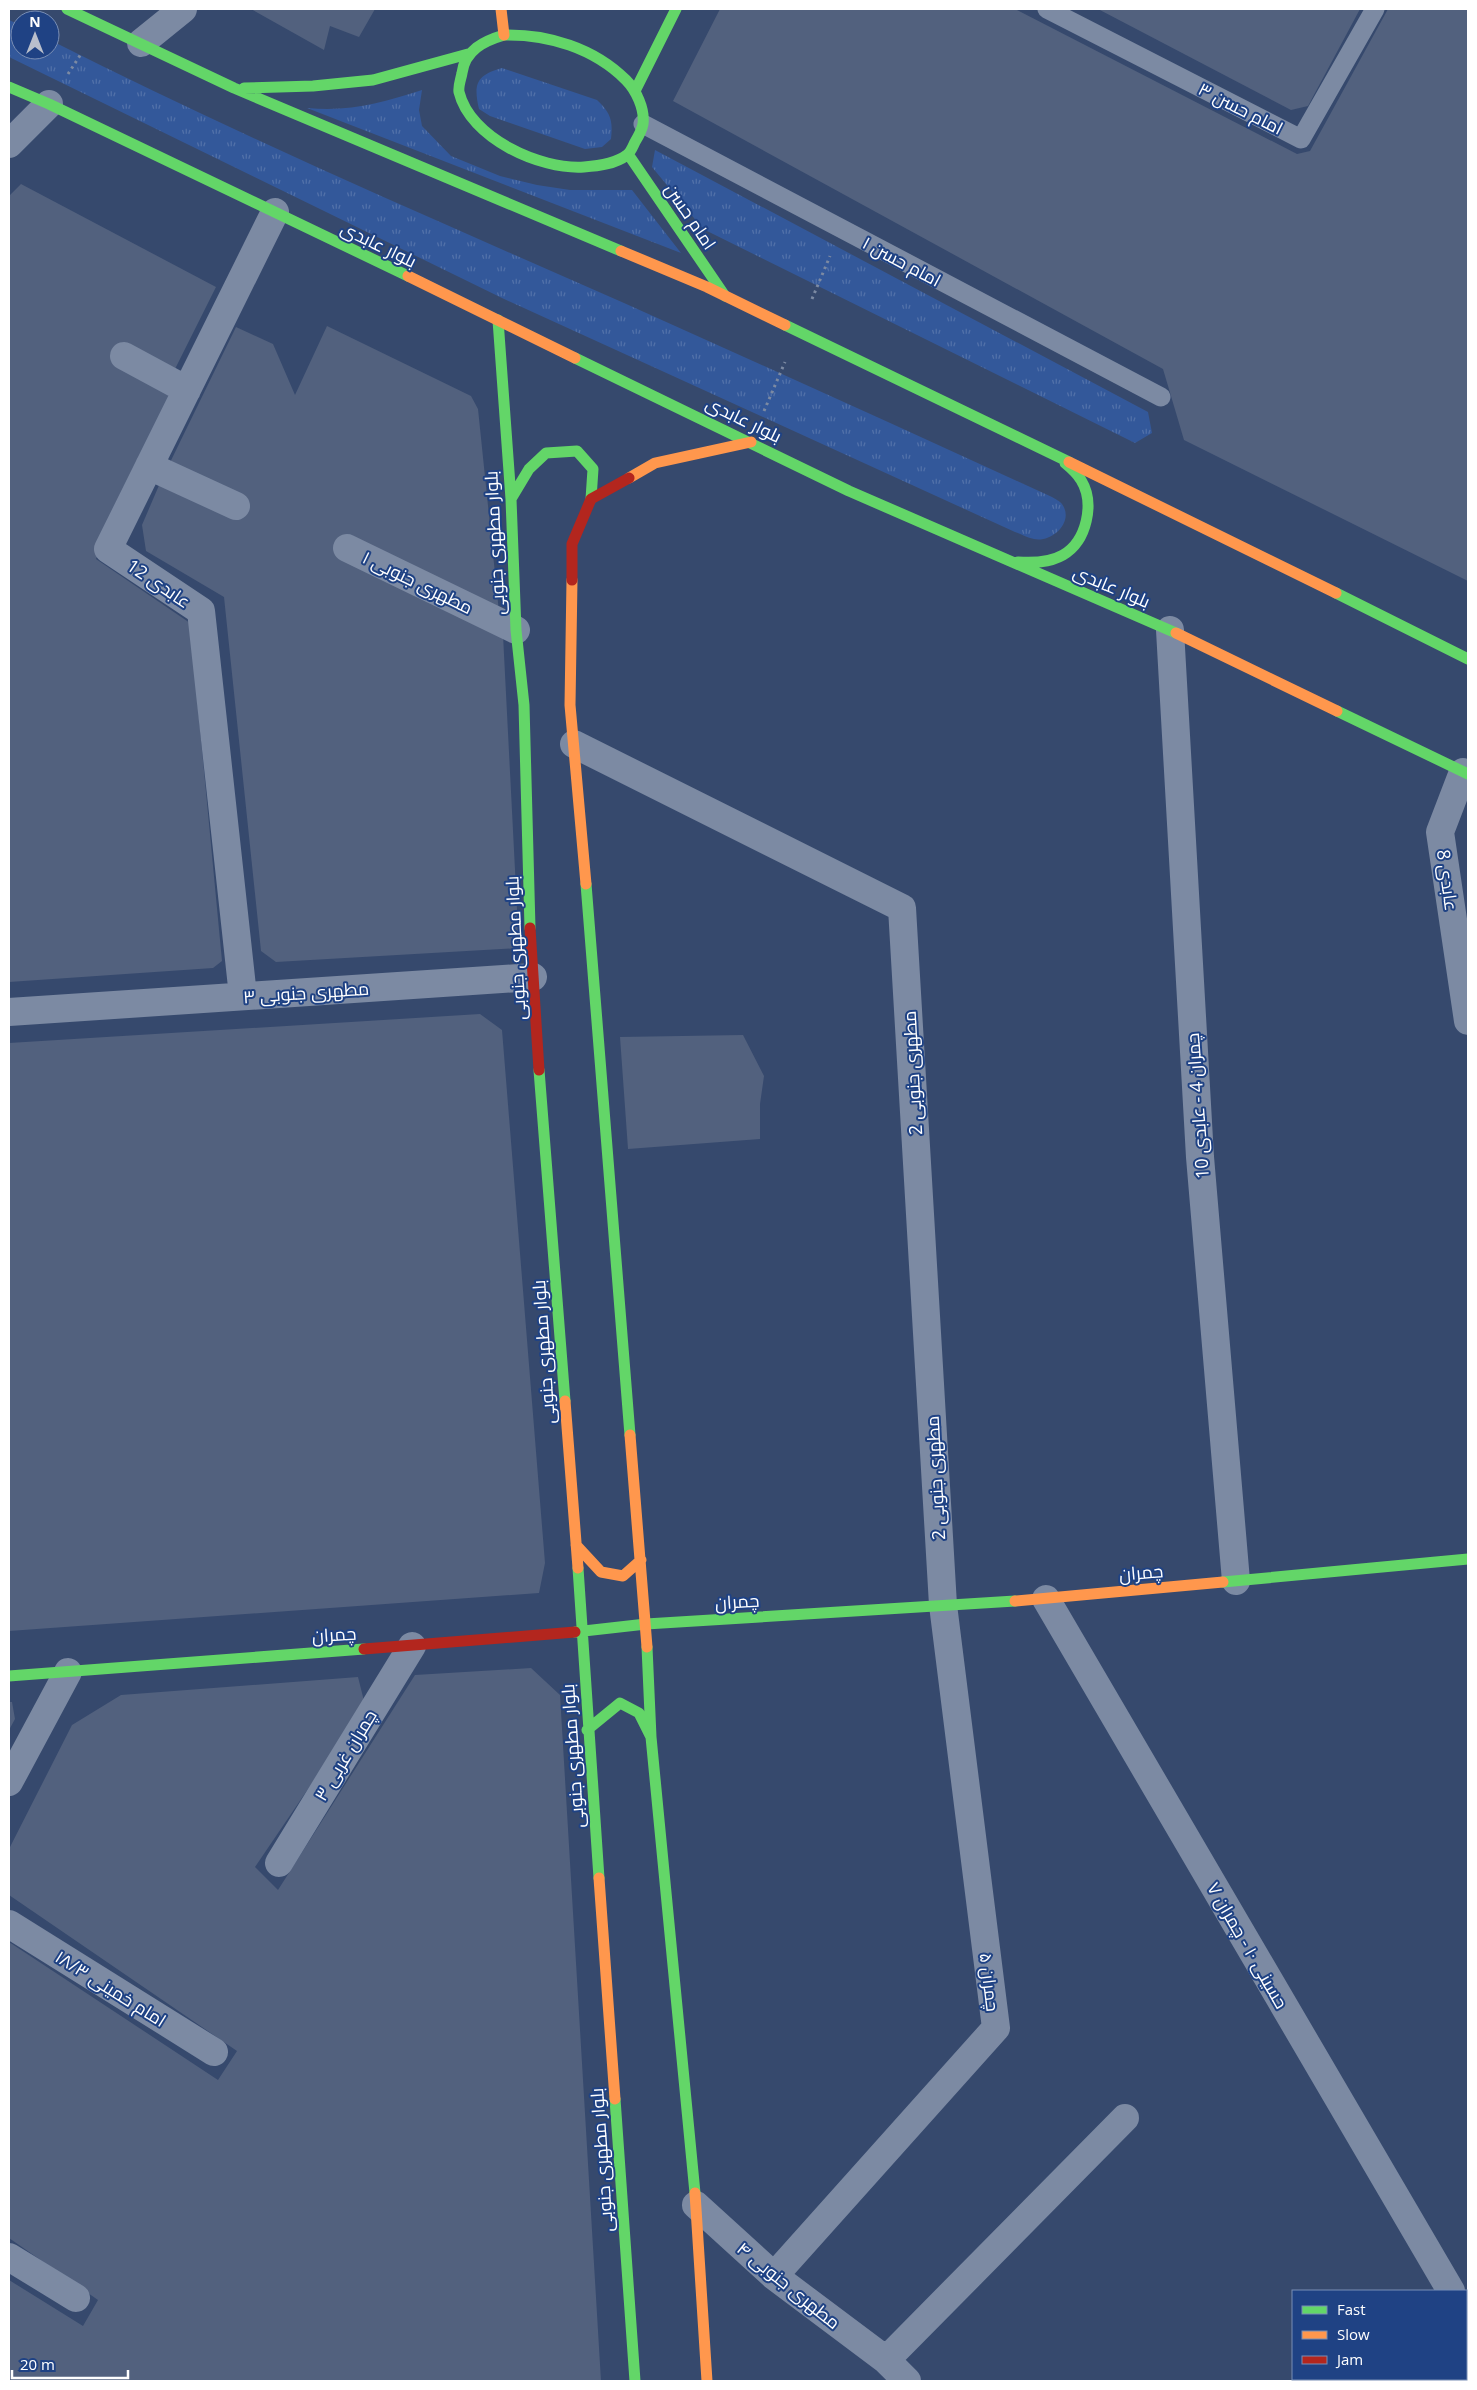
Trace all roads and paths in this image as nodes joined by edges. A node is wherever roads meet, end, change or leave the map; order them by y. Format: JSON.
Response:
{"nodes":[{"id":1,"x":67,"y":9,"type":"edge"},
{"id":2,"x":183,"y":9,"type":"edge"},
{"id":3,"x":500,"y":9,"type":"edge"},
{"id":4,"x":676,"y":9,"type":"edge"},
{"id":5,"x":1048,"y":9,"type":"edge"},
{"id":6,"x":1375,"y":9,"type":"edge"},
{"id":7,"x":101,"y":24,"type":"junction"},
{"id":8,"x":504,"y":35,"type":"junction"},
{"id":9,"x":141,"y":43,"type":"junction"},
{"id":10,"x":468,"y":54,"type":"junction"},
{"id":11,"x":9,"y":87,"type":"edge"},
{"id":12,"x":234,"y":88,"type":"junction"},
{"id":13,"x":635,"y":91,"type":"junction"},
{"id":14,"x":49,"y":104,"type":"junction"},
{"id":15,"x":643,"y":124,"type":"junction"},
{"id":16,"x":9,"y":144,"type":"edge"},
{"id":17,"x":628,"y":154,"type":"junction"},
{"id":18,"x":275,"y":212,"type":"junction"},
{"id":19,"x":726,"y":297,"type":"junction"},
{"id":20,"x":498,"y":320,"type":"junction"},
{"id":21,"x":124,"y":356,"type":"dead end"},
{"id":22,"x":187,"y":390,"type":"junction"},
{"id":23,"x":1161,"y":397,"type":"dead end"},
{"id":24,"x":751,"y":442,"type":"junction"},
{"id":25,"x":1063,"y":460,"type":"junction"},
{"id":26,"x":150,"y":466,"type":"junction"},
{"id":27,"x":511,"y":499,"type":"junction"},
{"id":28,"x":591,"y":499,"type":"junction"},
{"id":29,"x":236,"y":506,"type":"dead end"},
{"id":30,"x":347,"y":548,"type":"dead end"},
{"id":31,"x":1012,"y":561,"type":"junction"},
{"id":32,"x":516,"y":630,"type":"junction"},
{"id":33,"x":1170,"y":630,"type":"junction"},
{"id":34,"x":1468,"y":659,"type":"edge"},
{"id":35,"x":574,"y":744,"type":"junction"},
{"id":36,"x":1466,"y":773,"type":"edge"},
{"id":37,"x":533,"y":977,"type":"junction"},
{"id":38,"x":243,"y":996,"type":"junction"},
{"id":39,"x":9,"y":1012,"type":"edge"},
{"id":40,"x":1468,"y":1021,"type":"edge"},
{"id":41,"x":576,"y":1545,"type":"junction"},
{"id":42,"x":1468,"y":1559,"type":"edge"},
{"id":43,"x":641,"y":1560,"type":"junction"},
{"id":44,"x":1236,"y":1581,"type":"junction"},
{"id":45,"x":1046,"y":1598,"type":"junction"},
{"id":46,"x":943,"y":1605,"type":"junction"},
{"id":47,"x":646,"y":1624,"type":"junction"},
{"id":48,"x":581,"y":1632,"type":"junction"},
{"id":49,"x":412,"y":1646,"type":"junction"},
{"id":50,"x":68,"y":1672,"type":"junction"},
{"id":51,"x":9,"y":1676,"type":"edge"},
{"id":52,"x":587,"y":1730,"type":"junction"},
{"id":53,"x":651,"y":1738,"type":"junction"},
{"id":54,"x":9,"y":1782,"type":"edge"},
{"id":55,"x":279,"y":1864,"type":"dead end"},
{"id":56,"x":9,"y":1924,"type":"edge"},
{"id":57,"x":214,"y":2052,"type":"dead end"},
{"id":58,"x":1125,"y":2118,"type":"dead end"},
{"id":59,"x":696,"y":2205,"type":"junction"},
{"id":60,"x":9,"y":2256,"type":"edge"},
{"id":61,"x":774,"y":2276,"type":"junction"},
{"id":62,"x":1450,"y":2290,"type":"edge"},
{"id":63,"x":76,"y":2298,"type":"dead end"},
{"id":64,"x":886,"y":2360,"type":"junction"},
{"id":65,"x":634,"y":2381,"type":"edge"},
{"id":66,"x":707,"y":2381,"type":"edge"},
{"id":67,"x":907,"y":2381,"type":"edge"}],
"edges":[{"from":1,"to":7,"type":"street"},
{"from":2,"to":9,"type":"street"},
{"from":3,"to":8,"type":"street"},
{"from":4,"to":13,"type":"street"},
{"from":5,"to":6,"type":"lane","name":"امام حسن ۳"},
{"from":7,"to":9,"type":"street"},
{"from":7,"to":14,"type":"path"},
{"from":8,"to":10,"type":"street"},
{"from":8,"to":13,"type":"street"},
{"from":9,"to":12,"type":"street"},
{"from":10,"to":12,"type":"street"},
{"from":10,"to":17,"type":"street"},
{"from":11,"to":14,"type":"street","name":"بلوار عابدی"},
{"from":12,"to":19,"type":"street"},
{"from":13,"to":15,"type":"street"},
{"from":14,"to":16,"type":"street"},
{"from":14,"to":18,"type":"street","name":"بلوار عابدی"},
{"from":15,"to":17,"type":"street"},
{"from":15,"to":23,"type":"lane","name":"امام حسن ۱"},
{"from":17,"to":19,"type":"street","name":"امام حسن"},
{"from":18,"to":20,"type":"street","name":"بلوار عابدی"},
{"from":18,"to":22,"type":"street","name":"عابدی 12"},
{"from":19,"to":25,"type":"street"},
{"from":20,"to":24,"type":"street","name":"بلوار عابدی"},
{"from":20,"to":27,"type":"street","name":"بلوار مطهری جنوبی"},
{"from":21,"to":22,"type":"street"},
{"from":22,"to":26,"type":"street","name":"عابدی 12"},
{"from":24,"to":28,"type":"street"},
{"from":24,"to":31,"type":"street","name":"بلوار عابدی"},
{"from":25,"to":31,"type":"street"},
{"from":25,"to":34,"type":"street"},
{"from":26,"to":29,"type":"street"},
{"from":26,"to":38,"type":"street","name":"عابدی 12"},
{"from":27,"to":28,"type":"street"},
{"from":27,"to":32,"type":"street","name":"بلوار مطهری جنوبی"},
{"from":28,"to":35,"type":"street"},
{"from":30,"to":32,"type":"street","name":"مطهری جنوبی ۱"},
{"from":31,"to":33,"type":"street","name":"بلوار عابدی"},
{"from":32,"to":37,"type":"street","name":"بلوار مطهری جنوبی"},
{"from":33,"to":36,"type":"street","name":"بلوار عابدی"},
{"from":33,"to":44,"type":"street","name":"چمران 4 - عابدی 10"},
{"from":35,"to":43,"type":"street"},
{"from":35,"to":46,"type":"street","name":"مطهری جنوبی 2"},
{"from":36,"to":40,"type":"street","name":"عابدی 8"},
{"from":37,"to":38,"type":"street","name":"مطهری جنوبی ۳"},
{"from":37,"to":41,"type":"street","name":"بلوار مطهری جنوبی"},
{"from":38,"to":39,"type":"street","name":"مطهری جنوبی ۳"},
{"from":41,"to":43,"type":"street"},
{"from":41,"to":48,"type":"street","name":"بلوار مطهری جنوبی"},
{"from":42,"to":44,"type":"street","name":"چمران"},
{"from":43,"to":47,"type":"street"},
{"from":44,"to":45,"type":"street","name":"چمران"},
{"from":45,"to":46,"type":"street","name":"چمران"},
{"from":45,"to":62,"type":"street","name":"حسينی ۱۰ - چمران ۷"},
{"from":46,"to":47,"type":"street","name":"چمران"},
{"from":46,"to":61,"type":"street","name":"چمران ۵"},
{"from":47,"to":48,"type":"street","name":"چمران"},
{"from":47,"to":53,"type":"street"},
{"from":48,"to":49,"type":"street","name":"چمران"},
{"from":48,"to":52,"type":"street","name":"بلوار مطهری جنوبی"},
{"from":49,"to":50,"type":"street","name":"چمران"},
{"from":49,"to":55,"type":"street","name":"چمران غربی ۳"},
{"from":50,"to":51,"type":"street","name":"چمران"},
{"from":50,"to":54,"type":"street"},
{"from":52,"to":53,"type":"street"},
{"from":52,"to":65,"type":"street","name":"بلوار مطهری جنوبی"},
{"from":53,"to":59,"type":"street"},
{"from":56,"to":57,"type":"street","name":"امام خمینی ۱۸/۳"},
{"from":58,"to":64,"type":"street"},
{"from":59,"to":61,"type":"street","name":"مطهری جنوبی ۴"},
{"from":59,"to":66,"type":"street"},
{"from":60,"to":63,"type":"street"},
{"from":61,"to":64,"type":"street","name":"مطهری جنوبی ۴"},
{"from":64,"to":67,"type":"street","name":"مطهری جنوبی ۴"}]}
